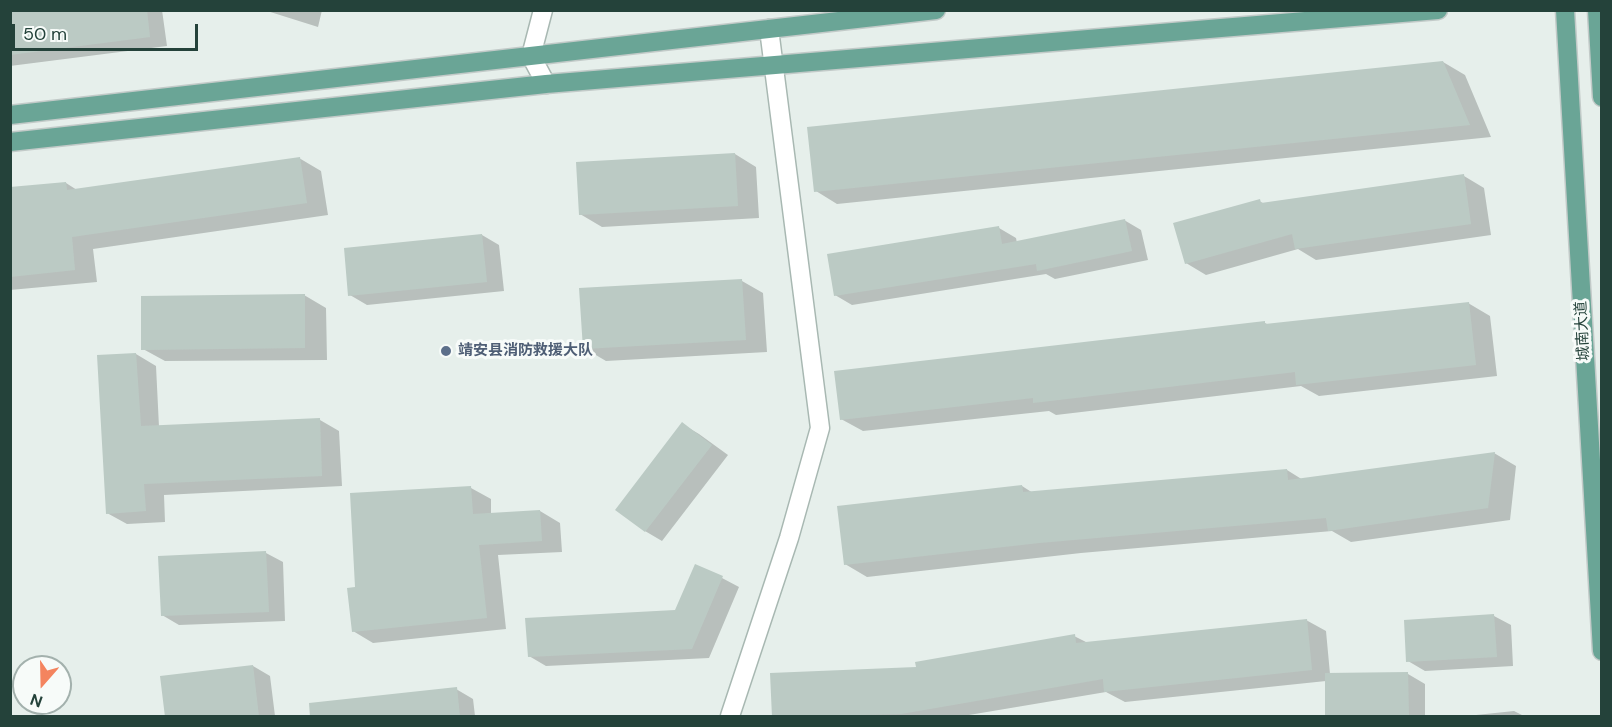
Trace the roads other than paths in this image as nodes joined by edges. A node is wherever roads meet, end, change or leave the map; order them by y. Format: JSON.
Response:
{"nodes":[{"id":1,"x":543,"y":10,"type":"edge"},
{"id":2,"x":936,"y":10,"type":"edge"},
{"id":3,"x":1438,"y":10,"type":"edge"},
{"id":4,"x":1565,"y":10,"type":"edge"},
{"id":5,"x":1597,"y":10,"type":"edge"},
{"id":6,"x":769,"y":29,"type":"junction"},
{"id":7,"x":531,"y":56,"type":"junction"},
{"id":8,"x":774,"y":66,"type":"junction"},
{"id":9,"x":546,"y":84,"type":"junction"},
{"id":10,"x":1602,"y":97,"type":"edge"},
{"id":11,"x":10,"y":116,"type":"edge"},
{"id":12,"x":10,"y":142,"type":"edge"},
{"id":13,"x":1602,"y":651,"type":"edge"},
{"id":14,"x":730,"y":717,"type":"edge"}],
"edges":[{"from":1,"to":7,"type":"street"},
{"from":2,"to":6,"type":"main road"},
{"from":3,"to":8,"type":"main road"},
{"from":4,"to":13,"type":"main road","name":"城南大道"},
{"from":5,"to":10,"type":"main road"},
{"from":6,"to":7,"type":"main road"},
{"from":6,"to":8,"type":"street"},
{"from":7,"to":9,"type":"street"},
{"from":7,"to":11,"type":"main road"},
{"from":8,"to":9,"type":"main road"},
{"from":8,"to":14,"type":"street"},
{"from":9,"to":12,"type":"main road"}]}
